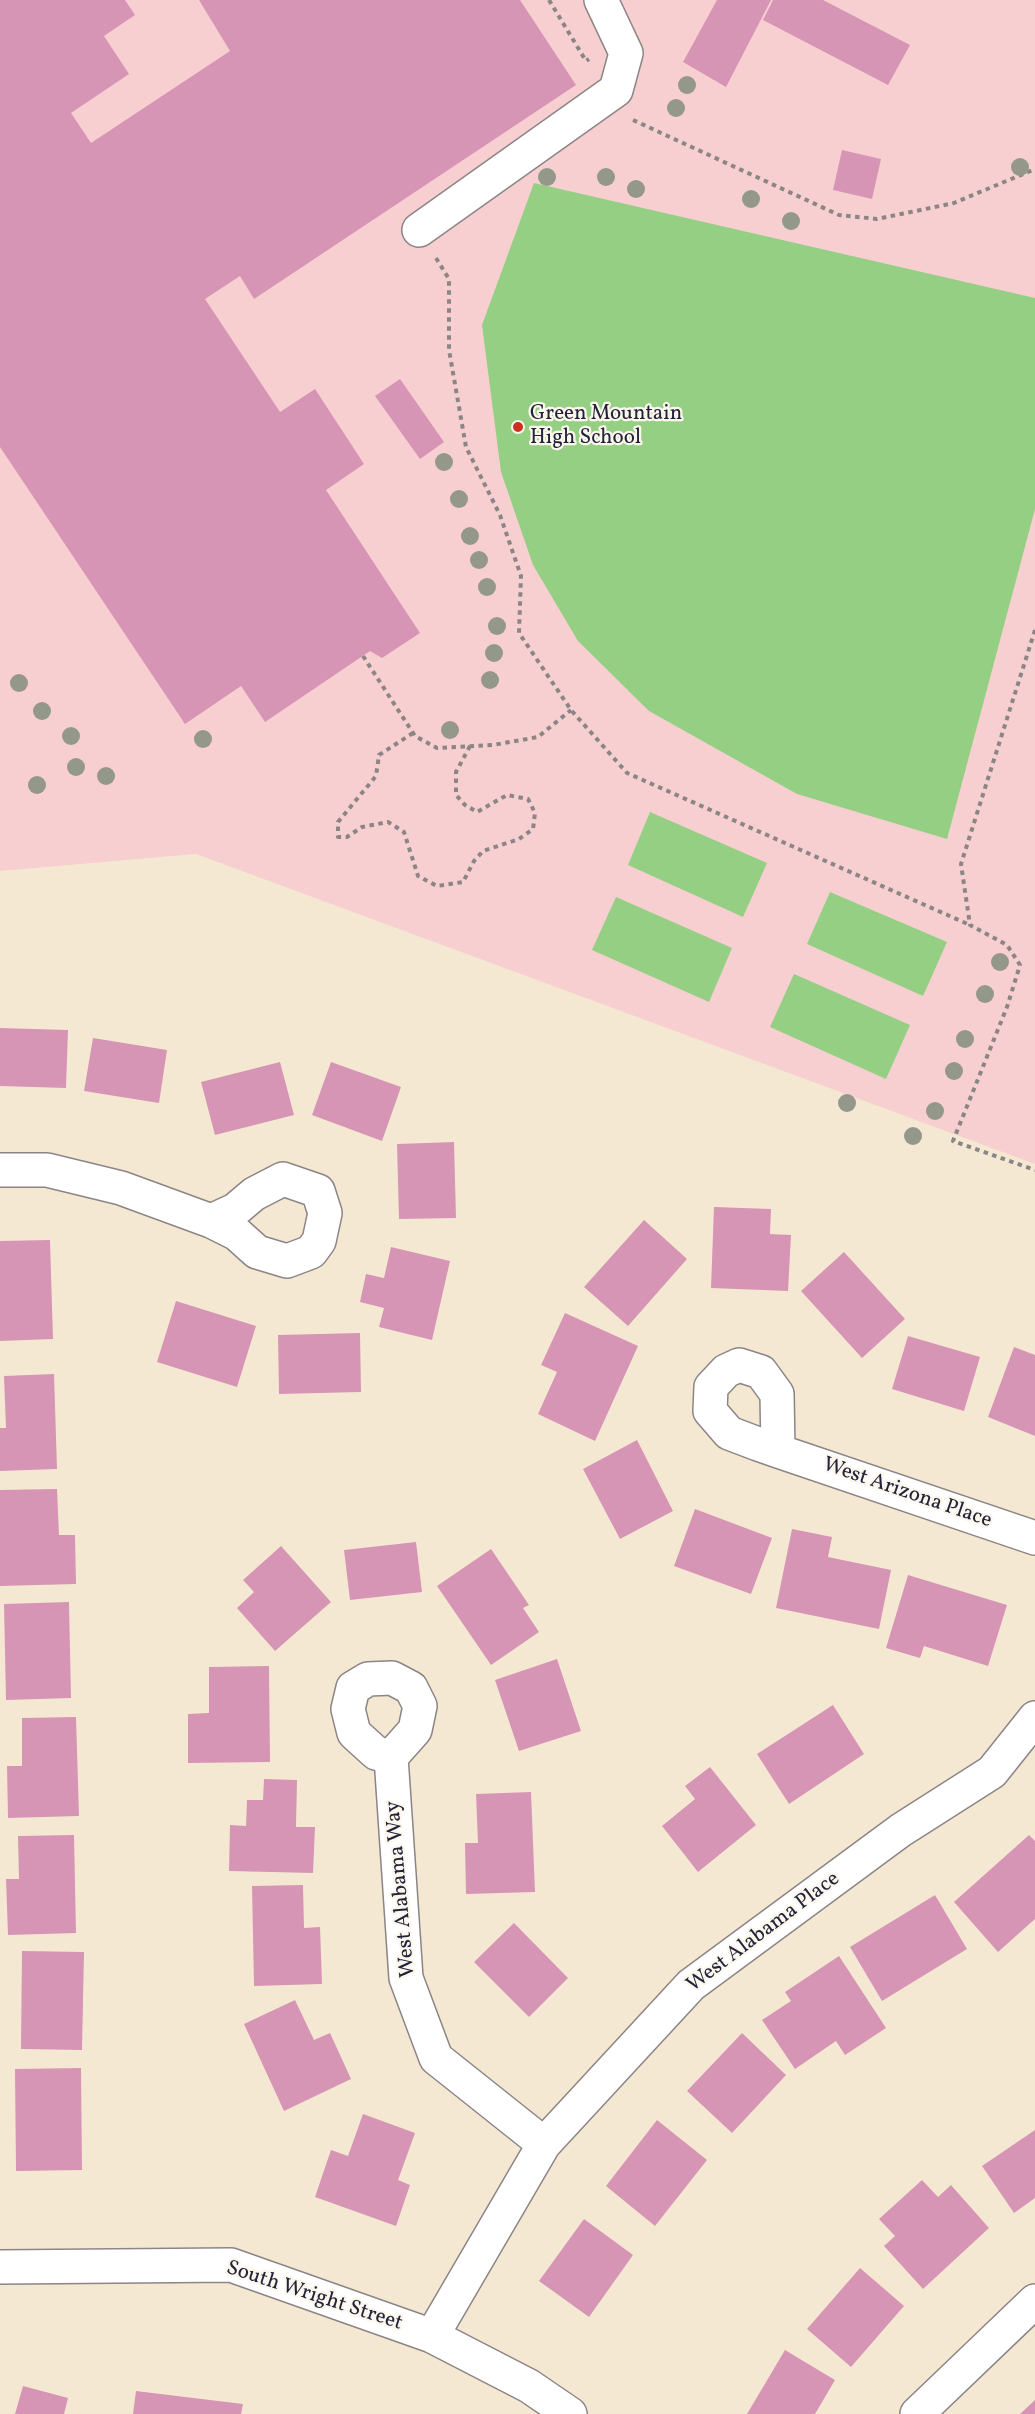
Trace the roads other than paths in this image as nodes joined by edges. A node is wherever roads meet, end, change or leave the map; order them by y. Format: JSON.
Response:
{"nodes":[{"id":1,"x":601,"y":0,"type":"edge"},
{"id":2,"x":419,"y":230,"type":"road end"},
{"id":3,"x":0,"y":1170,"type":"edge"},
{"id":4,"x":211,"y":1221,"type":"dead end"},
{"id":5,"x":778,"y":1450,"type":"dead end"},
{"id":6,"x":1035,"y":1538,"type":"edge"},
{"id":7,"x":1035,"y":1718,"type":"edge"},
{"id":8,"x":391,"y":1757,"type":"dead end"},
{"id":9,"x":544,"y":2144,"type":"junction"},
{"id":10,"x":0,"y":2267,"type":"edge"},
{"id":11,"x":1035,"y":2301,"type":"edge"},
{"id":12,"x":432,"y":2337,"type":"junction"},
{"id":13,"x":570,"y":2414,"type":"edge"},
{"id":14,"x":917,"y":2414,"type":"edge"}],
"edges":[{"from":1,"to":2,"type":"street"},
{"from":3,"to":4,"type":"street"},
{"from":5,"to":6,"type":"street","name":"West Arizona Place"},
{"from":7,"to":9,"type":"street","name":"West Alabama Place"},
{"from":8,"to":9,"type":"street","name":"West Alabama Way"},
{"from":9,"to":12,"type":"street","name":"West Alabama Place"},
{"from":10,"to":12,"type":"street","name":"South Wright Street"},
{"from":11,"to":14,"type":"street"},
{"from":12,"to":13,"type":"street","name":"South Wright Street"}]}
